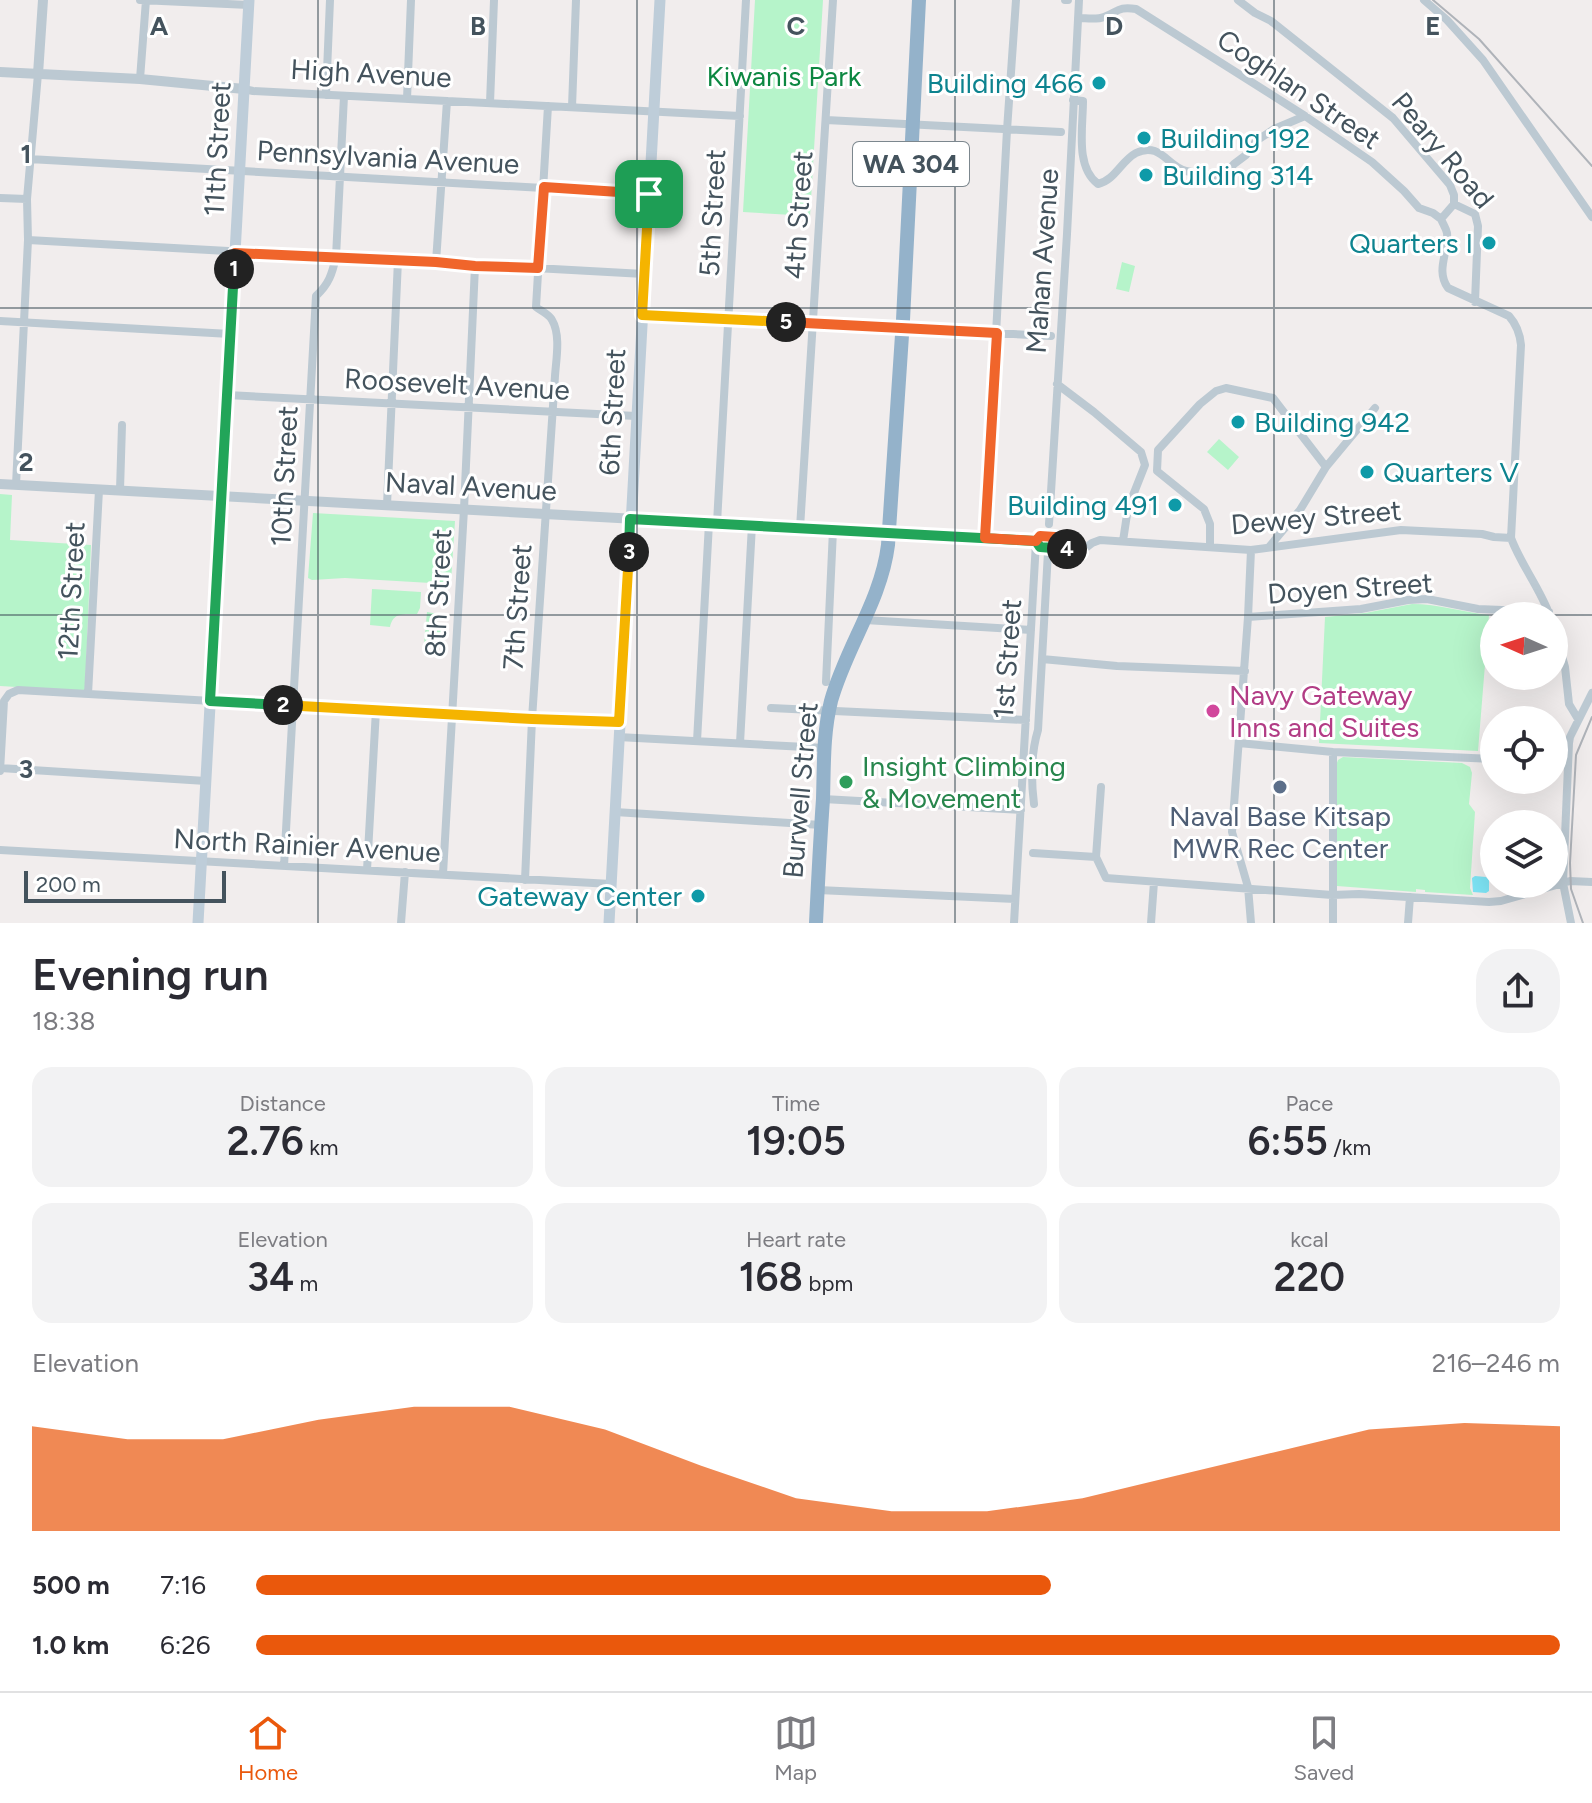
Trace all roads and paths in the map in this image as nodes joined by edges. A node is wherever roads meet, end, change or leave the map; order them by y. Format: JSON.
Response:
{"nodes":[{"id":1,"x":43,"y":0,"type":"edge"},
{"id":2,"x":144,"y":0,"type":"edge"},
{"id":3,"x":330,"y":0,"type":"edge"},
{"id":4,"x":411,"y":0,"type":"edge"},
{"id":5,"x":494,"y":0,"type":"edge"},
{"id":6,"x":576,"y":0,"type":"edge"},
{"id":7,"x":660,"y":0,"type":"edge"},
{"id":8,"x":746,"y":0,"type":"edge"},
{"id":9,"x":833,"y":0,"type":"edge"},
{"id":10,"x":919,"y":0,"type":"edge"},
{"id":11,"x":1016,"y":0,"type":"edge"},
{"id":12,"x":1079,"y":0,"type":"edge"},
{"id":13,"x":1238,"y":0,"type":"edge"},
{"id":14,"x":1424,"y":0,"type":"edge"},
{"id":15,"x":249,"y":2,"type":"edge"},
{"id":16,"x":1078,"y":18,"type":"junction"},
{"id":17,"x":0,"y":72,"type":"edge"},
{"id":18,"x":38,"y":74,"type":"junction"},
{"id":19,"x":140,"y":79,"type":"junction"},
{"id":20,"x":244,"y":89,"type":"junction"},
{"id":21,"x":326,"y":95,"type":"junction"},
{"id":22,"x":344,"y":96,"type":"junction"},
{"id":23,"x":407,"y":99,"type":"junction"},
{"id":24,"x":1073,"y":100,"type":"junction"},
{"id":25,"x":447,"y":101,"type":"junction"},
{"id":26,"x":490,"y":103,"type":"junction"},
{"id":27,"x":548,"y":106,"type":"junction"},
{"id":28,"x":572,"y":107,"type":"junction"},
{"id":29,"x":654,"y":111,"type":"junction"},
{"id":30,"x":740,"y":116,"type":"junction"},
{"id":31,"x":1305,"y":116,"type":"junction"},
{"id":32,"x":826,"y":120,"type":"junction"},
{"id":33,"x":914,"y":124,"type":"junction"},
{"id":34,"x":1007,"y":130,"type":"junction"},
{"id":35,"x":1061,"y":132,"type":"dead end"},
{"id":36,"x":29,"y":159,"type":"junction"},
{"id":37,"x":239,"y":172,"type":"junction"},
{"id":38,"x":340,"y":176,"type":"junction"},
{"id":39,"x":441,"y":182,"type":"junction"},
{"id":40,"x":544,"y":187,"type":"junction"},
{"id":41,"x":649,"y":194,"type":"junction"},
{"id":42,"x":0,"y":198,"type":"edge"},
{"id":43,"x":27,"y":199,"type":"junction"},
{"id":44,"x":1454,"y":204,"type":"junction"},
{"id":45,"x":1592,"y":217,"type":"edge"},
{"id":46,"x":1441,"y":219,"type":"junction"},
{"id":47,"x":28,"y":240,"type":"junction"},
{"id":48,"x":235,"y":253,"type":"junction"},
{"id":49,"x":336,"y":257,"type":"junction"},
{"id":50,"x":398,"y":260,"type":"junction"},
{"id":51,"x":436,"y":262,"type":"junction"},
{"id":52,"x":475,"y":266,"type":"junction"},
{"id":53,"x":538,"y":268,"type":"junction"},
{"id":54,"x":644,"y":274,"type":"junction"},
{"id":55,"x":1475,"y":302,"type":"junction"},
{"id":56,"x":642,"y":315,"type":"junction"},
{"id":57,"x":728,"y":319,"type":"junction"},
{"id":58,"x":0,"y":321,"type":"edge"},
{"id":59,"x":24,"y":321,"type":"junction"},
{"id":60,"x":813,"y":324,"type":"junction"},
{"id":61,"x":902,"y":328,"type":"junction"},
{"id":62,"x":997,"y":333,"type":"junction"},
{"id":63,"x":230,"y":334,"type":"junction"},
{"id":64,"x":1051,"y":336,"type":"dead end"},
{"id":65,"x":1057,"y":384,"type":"junction"},
{"id":66,"x":227,"y":395,"type":"junction"},
{"id":67,"x":311,"y":399,"type":"junction"},
{"id":68,"x":393,"y":403,"type":"junction"},
{"id":69,"x":469,"y":407,"type":"junction"},
{"id":70,"x":1375,"y":408,"type":"dead end"},
{"id":71,"x":553,"y":411,"type":"junction"},
{"id":72,"x":636,"y":416,"type":"junction"},
{"id":73,"x":122,"y":425,"type":"dead end"},
{"id":74,"x":1326,"y":467,"type":"junction"},
{"id":75,"x":0,"y":484,"type":"edge"},
{"id":76,"x":16,"y":485,"type":"junction"},
{"id":77,"x":99,"y":490,"type":"junction"},
{"id":78,"x":120,"y":490,"type":"junction"},
{"id":79,"x":221,"y":497,"type":"junction"},
{"id":80,"x":305,"y":501,"type":"junction"},
{"id":81,"x":387,"y":505,"type":"junction"},
{"id":82,"x":464,"y":509,"type":"junction"},
{"id":83,"x":545,"y":514,"type":"junction"},
{"id":84,"x":630,"y":519,"type":"junction"},
{"id":85,"x":713,"y":523,"type":"junction"},
{"id":86,"x":1049,"y":524,"type":"dead end"},
{"id":87,"x":752,"y":525,"type":"junction"},
{"id":88,"x":800,"y":528,"type":"junction"},
{"id":89,"x":833,"y":530,"type":"junction"},
{"id":90,"x":889,"y":533,"type":"junction"},
{"id":91,"x":985,"y":538,"type":"junction"},
{"id":92,"x":1511,"y":538,"type":"junction"},
{"id":93,"x":1123,"y":541,"type":"junction"},
{"id":94,"x":1041,"y":543,"type":"junction"},
{"id":95,"x":1210,"y":547,"type":"junction"},
{"id":96,"x":1268,"y":548,"type":"junction"},
{"id":97,"x":1251,"y":550,"type":"junction"},
{"id":98,"x":1081,"y":553,"type":"junction"},
{"id":99,"x":1544,"y":602,"type":"edge"},
{"id":100,"x":1480,"y":609,"type":"edge"},
{"id":101,"x":1248,"y":617,"type":"junction"},
{"id":102,"x":865,"y":620,"type":"junction"},
{"id":103,"x":1031,"y":630,"type":"junction"},
{"id":104,"x":1042,"y":659,"type":"junction"},
{"id":105,"x":1245,"y":671,"type":"junction"},
{"id":106,"x":826,"y":682,"type":"dead end"},
{"id":107,"x":1567,"y":690,"type":"edge"},
{"id":108,"x":1592,"y":693,"type":"edge"},
{"id":109,"x":88,"y":694,"type":"junction"},
{"id":110,"x":210,"y":701,"type":"junction"},
{"id":111,"x":294,"y":705,"type":"junction"},
{"id":112,"x":771,"y":708,"type":"dead end"},
{"id":113,"x":376,"y":710,"type":"junction"},
{"id":114,"x":829,"y":711,"type":"junction"},
{"id":115,"x":453,"y":714,"type":"junction"},
{"id":116,"x":532,"y":719,"type":"junction"},
{"id":117,"x":1578,"y":719,"type":"junction"},
{"id":118,"x":1026,"y":720,"type":"junction"},
{"id":119,"x":619,"y":722,"type":"junction"},
{"id":120,"x":618,"y":737,"type":"junction"},
{"id":121,"x":1,"y":740,"type":"edge"},
{"id":122,"x":697,"y":741,"type":"junction"},
{"id":123,"x":740,"y":743,"type":"junction"},
{"id":124,"x":1239,"y":743,"type":"junction"},
{"id":125,"x":825,"y":748,"type":"junction"},
{"id":126,"x":1333,"y":752,"type":"junction"},
{"id":127,"x":1568,"y":753,"type":"edge"},
{"id":128,"x":1480,"y":758,"type":"edge"},
{"id":129,"x":0,"y":769,"type":"edge"},
{"id":130,"x":206,"y":781,"type":"junction"},
{"id":131,"x":1101,"y":787,"type":"dead end"},
{"id":132,"x":823,"y":799,"type":"junction"},
{"id":133,"x":1034,"y":804,"type":"dead end"},
{"id":134,"x":1021,"y":810,"type":"junction"},
{"id":135,"x":615,"y":812,"type":"junction"},
{"id":136,"x":821,"y":825,"type":"junction"},
{"id":137,"x":0,"y":850,"type":"edge"},
{"id":138,"x":1033,"y":853,"type":"dead end"},
{"id":139,"x":1096,"y":857,"type":"junction"},
{"id":140,"x":201,"y":861,"type":"junction"},
{"id":141,"x":284,"y":866,"type":"junction"},
{"id":142,"x":367,"y":870,"type":"junction"},
{"id":143,"x":405,"y":872,"type":"junction"},
{"id":144,"x":443,"y":874,"type":"junction"},
{"id":145,"x":525,"y":880,"type":"junction"},
{"id":146,"x":1154,"y":882,"type":"junction"},
{"id":147,"x":1592,"y":882,"type":"edge"},
{"id":148,"x":1568,"y":883,"type":"edge"},
{"id":149,"x":611,"y":884,"type":"junction"},
{"id":150,"x":1248,"y":887,"type":"junction"},
{"id":151,"x":818,"y":890,"type":"junction"},
{"id":152,"x":1332,"y":895,"type":"junction"},
{"id":153,"x":1410,"y":897,"type":"junction"},
{"id":154,"x":1511,"y":898,"type":"edge"},
{"id":155,"x":1566,"y":898,"type":"edge"},
{"id":156,"x":1015,"y":899,"type":"junction"},
{"id":157,"x":198,"y":923,"type":"edge"},
{"id":158,"x":401,"y":923,"type":"edge"},
{"id":159,"x":609,"y":923,"type":"edge"},
{"id":160,"x":816,"y":923,"type":"edge"},
{"id":161,"x":1014,"y":923,"type":"edge"},
{"id":162,"x":1151,"y":923,"type":"edge"},
{"id":163,"x":1251,"y":923,"type":"edge"},
{"id":164,"x":1333,"y":923,"type":"edge"},
{"id":165,"x":1408,"y":923,"type":"edge"},
{"id":166,"x":1571,"y":923,"type":"edge"}],
"edges":[{"from":1,"to":18,"type":"street"},
{"from":2,"to":15,"type":"street"},
{"from":2,"to":19,"type":"street"},
{"from":3,"to":21,"type":"street"},
{"from":4,"to":23,"type":"street"},
{"from":5,"to":26,"type":"street"},
{"from":6,"to":28,"type":"street"},
{"from":7,"to":29,"type":"main road","name":"6th Street"},
{"from":8,"to":30,"type":"street","name":"5th Street"},
{"from":9,"to":32,"type":"street","name":"4th Street"},
{"from":10,"to":33,"type":"highway","name":"Burwell Street","number":"WA 304"},
{"from":11,"to":34,"type":"street"},
{"from":12,"to":16,"type":"street","name":"Mahan Avenue"},
{"from":13,"to":44,"type":"street","name":"Peary Road"},
{"from":14,"to":45,"type":"street"},
{"from":15,"to":20,"type":"main road","name":"11th Street"},
{"from":16,"to":24,"type":"street","name":"Mahan Avenue"},
{"from":16,"to":31,"type":"street","name":"Coghlan Street"},
{"from":17,"to":18,"type":"street","name":"High Avenue"},
{"from":18,"to":19,"type":"street","name":"High Avenue"},
{"from":18,"to":36,"type":"street"},
{"from":19,"to":20,"type":"street","name":"High Avenue"},
{"from":20,"to":21,"type":"street","name":"High Avenue"},
{"from":20,"to":37,"type":"main road","name":"11th Street"},
{"from":21,"to":22,"type":"street","name":"High Avenue"},
{"from":22,"to":23,"type":"street","name":"High Avenue"},
{"from":22,"to":38,"type":"street","name":"10th Street"},
{"from":23,"to":25,"type":"street","name":"High Avenue"},
{"from":24,"to":31,"type":"street"},
{"from":24,"to":65,"type":"street","name":"Mahan Avenue"},
{"from":25,"to":26,"type":"street","name":"High Avenue"},
{"from":25,"to":39,"type":"street"},
{"from":26,"to":27,"type":"street","name":"High Avenue"},
{"from":27,"to":28,"type":"street","name":"High Avenue"},
{"from":27,"to":40,"type":"street","name":"7th Street"},
{"from":28,"to":29,"type":"street","name":"High Avenue"},
{"from":29,"to":30,"type":"street","name":"High Avenue"},
{"from":29,"to":41,"type":"main road","name":"6th Street"},
{"from":30,"to":57,"type":"street","name":"5th Street"},
{"from":31,"to":46,"type":"street","name":"Coghlan Street"},
{"from":32,"to":33,"type":"street"},
{"from":32,"to":60,"type":"street","name":"4th Street"},
{"from":33,"to":34,"type":"street"},
{"from":33,"to":61,"type":"highway","name":"Burwell Street","number":"WA 304"},
{"from":34,"to":35,"type":"street"},
{"from":34,"to":62,"type":"street"},
{"from":36,"to":37,"type":"street","name":"Pennsylvania Avenue"},
{"from":36,"to":43,"type":"street"},
{"from":37,"to":38,"type":"street","name":"Pennsylvania Avenue"},
{"from":37,"to":48,"type":"main road","name":"11th Street"},
{"from":38,"to":39,"type":"street","name":"Pennsylvania Avenue"},
{"from":38,"to":49,"type":"street","name":"10th Street"},
{"from":39,"to":40,"type":"street","name":"Pennsylvania Avenue"},
{"from":39,"to":51,"type":"street"},
{"from":40,"to":41,"type":"street","name":"Pennsylvania Avenue"},
{"from":40,"to":53,"type":"street","name":"7th Street"},
{"from":41,"to":54,"type":"main road","name":"6th Street"},
{"from":42,"to":43,"type":"street"},
{"from":43,"to":47,"type":"street"},
{"from":44,"to":46,"type":"street"},
{"from":44,"to":55,"type":"street","name":"Peary Road"},
{"from":46,"to":55,"type":"street"},
{"from":47,"to":48,"type":"street"},
{"from":47,"to":59,"type":"street"},
{"from":48,"to":49,"type":"street"},
{"from":48,"to":63,"type":"main road","name":"11th Street"},
{"from":49,"to":50,"type":"street"},
{"from":49,"to":67,"type":"street","name":"10th Street"},
{"from":50,"to":51,"type":"street"},
{"from":50,"to":68,"type":"street"},
{"from":51,"to":52,"type":"street"},
{"from":52,"to":53,"type":"street"},
{"from":52,"to":69,"type":"street","name":"8th Street"},
{"from":53,"to":54,"type":"street"},
{"from":53,"to":71,"type":"street","name":"7th Street"},
{"from":54,"to":56,"type":"main road","name":"6th Street"},
{"from":55,"to":92,"type":"street"},
{"from":56,"to":57,"type":"street"},
{"from":56,"to":72,"type":"main road","name":"6th Street"},
{"from":57,"to":60,"type":"street"},
{"from":57,"to":85,"type":"street","name":"5th Street"},
{"from":58,"to":59,"type":"street"},
{"from":59,"to":63,"type":"street"},
{"from":59,"to":76,"type":"street"},
{"from":60,"to":61,"type":"street"},
{"from":60,"to":88,"type":"street","name":"4th Street"},
{"from":61,"to":62,"type":"street"},
{"from":61,"to":90,"type":"highway","name":"Burwell Street","number":"WA 304"},
{"from":62,"to":64,"type":"street"},
{"from":62,"to":91,"type":"street"},
{"from":63,"to":66,"type":"main road","name":"11th Street"},
{"from":65,"to":86,"type":"street","name":"Mahan Avenue"},
{"from":65,"to":93,"type":"street"},
{"from":66,"to":67,"type":"street","name":"Roosevelt Avenue"},
{"from":66,"to":79,"type":"main road","name":"11th Street"},
{"from":67,"to":68,"type":"street","name":"Roosevelt Avenue"},
{"from":67,"to":80,"type":"street","name":"10th Street"},
{"from":68,"to":69,"type":"street","name":"Roosevelt Avenue"},
{"from":68,"to":81,"type":"street"},
{"from":69,"to":71,"type":"street","name":"Roosevelt Avenue"},
{"from":69,"to":82,"type":"street","name":"8th Street"},
{"from":70,"to":74,"type":"street"},
{"from":71,"to":72,"type":"street","name":"Roosevelt Avenue"},
{"from":71,"to":83,"type":"street","name":"7th Street"},
{"from":72,"to":84,"type":"main road","name":"6th Street"},
{"from":73,"to":78,"type":"street"},
{"from":74,"to":95,"type":"street"},
{"from":74,"to":96,"type":"street"},
{"from":75,"to":76,"type":"street","name":"Naval Avenue"},
{"from":76,"to":77,"type":"street","name":"Naval Avenue"},
{"from":77,"to":78,"type":"street","name":"Naval Avenue"},
{"from":77,"to":109,"type":"street","name":"12th Street"},
{"from":78,"to":79,"type":"street","name":"Naval Avenue"},
{"from":79,"to":80,"type":"street","name":"Naval Avenue"},
{"from":79,"to":110,"type":"main road","name":"11th Street"},
{"from":80,"to":81,"type":"street","name":"Naval Avenue"},
{"from":80,"to":111,"type":"street","name":"10th Street"},
{"from":81,"to":82,"type":"street","name":"Naval Avenue"},
{"from":82,"to":83,"type":"street","name":"Naval Avenue"},
{"from":82,"to":115,"type":"street","name":"8th Street"},
{"from":83,"to":84,"type":"street","name":"Naval Avenue"},
{"from":83,"to":116,"type":"street","name":"7th Street"},
{"from":84,"to":85,"type":"street","name":"Naval Avenue"},
{"from":84,"to":119,"type":"main road","name":"6th Street"},
{"from":85,"to":87,"type":"street","name":"Naval Avenue"},
{"from":85,"to":122,"type":"street","name":"5th Street"},
{"from":87,"to":88,"type":"street","name":"Naval Avenue"},
{"from":87,"to":123,"type":"street"},
{"from":88,"to":89,"type":"street","name":"Naval Avenue"},
{"from":89,"to":90,"type":"street","name":"Naval Avenue"},
{"from":89,"to":106,"type":"street"},
{"from":90,"to":91,"type":"street","name":"Naval Avenue"},
{"from":90,"to":102,"type":"highway","name":"Burwell Street","number":"WA 304"},
{"from":91,"to":94,"type":"street","name":"Naval Avenue"},
{"from":92,"to":96,"type":"street","name":"Dewey Street"},
{"from":92,"to":99,"type":"street"},
{"from":93,"to":95,"type":"street","name":"Dewey Street"},
{"from":93,"to":98,"type":"street","name":"Dewey Street"},
{"from":94,"to":98,"type":"street"},
{"from":94,"to":98,"type":"street","name":"Dewey Street"},
{"from":94,"to":103,"type":"street","name":"1st Street"},
{"from":94,"to":104,"type":"street"},
{"from":95,"to":97,"type":"street","name":"Dewey Street"},
{"from":96,"to":97,"type":"street","name":"Dewey Street"},
{"from":97,"to":101,"type":"street"},
{"from":100,"to":101,"type":"street","name":"Doyen Street"},
{"from":101,"to":105,"type":"street"},
{"from":102,"to":103,"type":"street"},
{"from":102,"to":114,"type":"highway","name":"Burwell Street","number":"WA 304"},
{"from":103,"to":118,"type":"street","name":"1st Street"},
{"from":104,"to":105,"type":"street"},
{"from":104,"to":133,"type":"street"},
{"from":105,"to":124,"type":"street"},
{"from":107,"to":117,"type":"street"},
{"from":108,"to":117,"type":"street"},
{"from":109,"to":110,"type":"street"},
{"from":109,"to":121,"type":"street"},
{"from":110,"to":111,"type":"street"},
{"from":110,"to":130,"type":"main road","name":"11th Street"},
{"from":111,"to":113,"type":"street"},
{"from":111,"to":141,"type":"street","name":"10th Street"},
{"from":112,"to":114,"type":"street"},
{"from":113,"to":115,"type":"street"},
{"from":113,"to":142,"type":"street"},
{"from":114,"to":118,"type":"street"},
{"from":114,"to":125,"type":"highway","name":"Burwell Street","number":"WA 304"},
{"from":115,"to":116,"type":"street"},
{"from":115,"to":144,"type":"street","name":"8th Street"},
{"from":116,"to":119,"type":"street"},
{"from":116,"to":145,"type":"street","name":"7th Street"},
{"from":117,"to":127,"type":"street"},
{"from":118,"to":134,"type":"street","name":"1st Street"},
{"from":119,"to":120,"type":"main road","name":"6th Street"},
{"from":120,"to":122,"type":"street"},
{"from":120,"to":135,"type":"main road","name":"6th Street"},
{"from":121,"to":129,"type":"street"},
{"from":122,"to":123,"type":"street"},
{"from":123,"to":125,"type":"street"},
{"from":124,"to":126,"type":"street"},
{"from":124,"to":150,"type":"street"},
{"from":125,"to":132,"type":"highway","name":"Burwell Street","number":"WA 304"},
{"from":126,"to":128,"type":"street"},
{"from":126,"to":152,"type":"street"},
{"from":129,"to":130,"type":"street"},
{"from":130,"to":140,"type":"main road","name":"11th Street"},
{"from":131,"to":139,"type":"street"},
{"from":132,"to":134,"type":"street"},
{"from":132,"to":136,"type":"highway","name":"Burwell Street","number":"WA 304"},
{"from":134,"to":156,"type":"street","name":"1st Street"},
{"from":135,"to":136,"type":"street"},
{"from":135,"to":149,"type":"main road","name":"6th Street"},
{"from":136,"to":151,"type":"highway","name":"Burwell Street","number":"WA 304"},
{"from":137,"to":140,"type":"street","name":"North Rainier Avenue"},
{"from":138,"to":139,"type":"street"},
{"from":139,"to":146,"type":"street"},
{"from":140,"to":141,"type":"street","name":"North Rainier Avenue"},
{"from":140,"to":157,"type":"main road","name":"11th Street"},
{"from":141,"to":142,"type":"street","name":"North Rainier Avenue"},
{"from":142,"to":143,"type":"street","name":"North Rainier Avenue"},
{"from":143,"to":144,"type":"street","name":"North Rainier Avenue"},
{"from":143,"to":158,"type":"street"},
{"from":144,"to":145,"type":"street","name":"North Rainier Avenue"},
{"from":145,"to":149,"type":"street","name":"North Rainier Avenue"},
{"from":146,"to":150,"type":"street"},
{"from":146,"to":162,"type":"street"},
{"from":147,"to":148,"type":"street"},
{"from":149,"to":159,"type":"main road","name":"6th Street"},
{"from":150,"to":152,"type":"street"},
{"from":150,"to":163,"type":"street"},
{"from":151,"to":156,"type":"street"},
{"from":151,"to":160,"type":"highway","name":"Burwell Street","number":"WA 304"},
{"from":152,"to":153,"type":"street"},
{"from":152,"to":164,"type":"street"},
{"from":153,"to":154,"type":"street"},
{"from":153,"to":165,"type":"street"},
{"from":155,"to":166,"type":"street"},
{"from":156,"to":161,"type":"street","name":"1st Street"}]}
